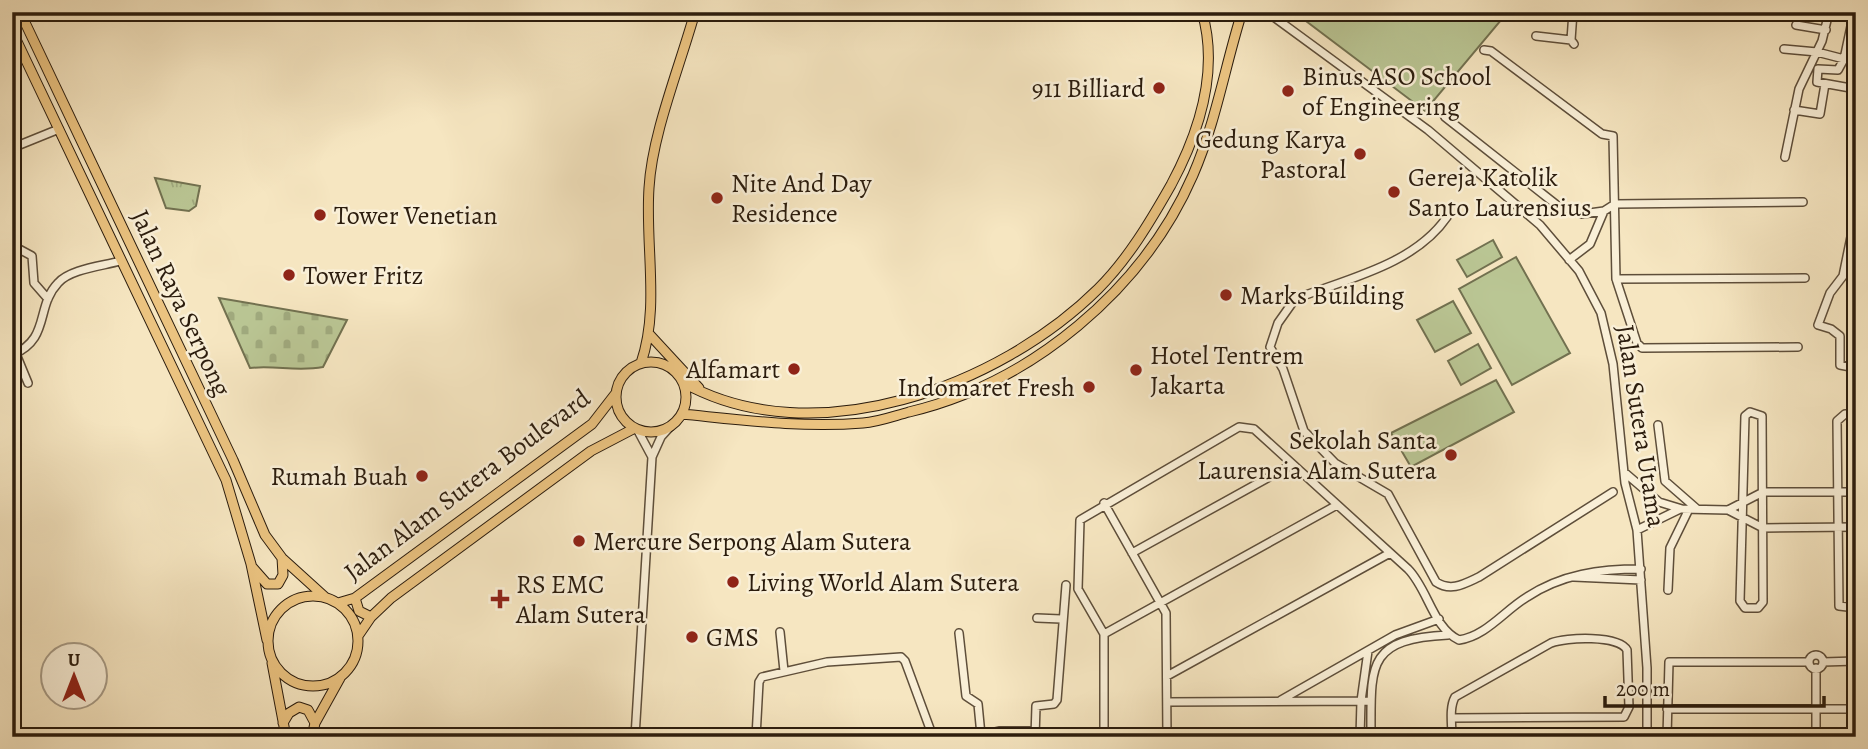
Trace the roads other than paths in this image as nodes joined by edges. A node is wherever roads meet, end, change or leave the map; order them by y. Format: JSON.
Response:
{"nodes":[{"id":1,"x":20,"y":12,"type":"edge"},
{"id":2,"x":695,"y":12,"type":"edge"},
{"id":3,"x":1202,"y":12,"type":"edge"},
{"id":4,"x":1220,"y":12,"type":"edge"},
{"id":5,"x":1234,"y":12,"type":"edge"},
{"id":6,"x":1242,"y":12,"type":"edge"},
{"id":7,"x":1267,"y":12,"type":"edge"},
{"id":8,"x":1573,"y":12,"type":"edge"},
{"id":9,"x":1829,"y":12,"type":"edge"},
{"id":10,"x":1854,"y":12,"type":"edge"},
{"id":11,"x":1275,"y":15,"type":"edge"},
{"id":12,"x":1796,"y":25,"type":"dead end"},
{"id":13,"x":1826,"y":30,"type":"junction"},
{"id":14,"x":12,"y":31,"type":"edge"},
{"id":15,"x":1536,"y":36,"type":"dead end"},
{"id":16,"x":1784,"y":49,"type":"dead end"},
{"id":17,"x":1852,"y":49,"type":"edge"},
{"id":18,"x":1484,"y":50,"type":"dead end"},
{"id":19,"x":1817,"y":52,"type":"junction"},
{"id":20,"x":1844,"y":60,"type":"junction"},
{"id":21,"x":1825,"y":84,"type":"junction"},
{"id":22,"x":1856,"y":89,"type":"edge"},
{"id":23,"x":1440,"y":107,"type":"dead end"},
{"id":24,"x":1794,"y":110,"type":"junction"},
{"id":25,"x":59,"y":128,"type":"junction"},
{"id":26,"x":12,"y":148,"type":"edge"},
{"id":27,"x":1785,"y":157,"type":"dead end"},
{"id":28,"x":1856,"y":201,"type":"edge"},
{"id":29,"x":1803,"y":202,"type":"dead end"},
{"id":30,"x":1615,"y":204,"type":"junction"},
{"id":31,"x":1604,"y":211,"type":"junction"},
{"id":32,"x":1447,"y":217,"type":"dead end"},
{"id":33,"x":1854,"y":226,"type":"edge"},
{"id":34,"x":19,"y":248,"type":"dead end"},
{"id":35,"x":1569,"y":260,"type":"junction"},
{"id":36,"x":120,"y":261,"type":"junction"},
{"id":37,"x":1805,"y":278,"type":"dead end"},
{"id":38,"x":1616,"y":279,"type":"junction"},
{"id":39,"x":48,"y":299,"type":"junction"},
{"id":40,"x":650,"y":335,"type":"junction"},
{"id":41,"x":1798,"y":347,"type":"dead end"},
{"id":42,"x":14,"y":355,"type":"edge"},
{"id":43,"x":641,"y":363,"type":"junction"},
{"id":44,"x":1856,"y":368,"type":"edge"},
{"id":45,"x":28,"y":383,"type":"dead end"},
{"id":46,"x":684,"y":383,"type":"junction"},
{"id":47,"x":616,"y":393,"type":"junction"},
{"id":48,"x":705,"y":394,"type":"junction"},
{"id":49,"x":682,"y":414,"type":"junction"},
{"id":50,"x":1856,"y":414,"type":"edge"},
{"id":51,"x":1658,"y":425,"type":"dead end"},
{"id":52,"x":670,"y":427,"type":"junction"},
{"id":53,"x":636,"y":429,"type":"junction"},
{"id":54,"x":652,"y":457,"type":"junction"},
{"id":55,"x":1292,"y":465,"type":"junction"},
{"id":56,"x":1624,"y":472,"type":"junction"},
{"id":57,"x":1612,"y":492,"type":"dead end"},
{"id":58,"x":1763,"y":492,"type":"junction"},
{"id":59,"x":1837,"y":492,"type":"junction"},
{"id":60,"x":1856,"y":492,"type":"edge"},
{"id":61,"x":1104,"y":503,"type":"junction"},
{"id":62,"x":1743,"y":504,"type":"junction"},
{"id":63,"x":1337,"y":505,"type":"junction"},
{"id":64,"x":1690,"y":509,"type":"junction"},
{"id":65,"x":1728,"y":510,"type":"junction"},
{"id":66,"x":1742,"y":518,"type":"junction"},
{"id":67,"x":1837,"y":527,"type":"junction"},
{"id":68,"x":1856,"y":527,"type":"edge"},
{"id":69,"x":1763,"y":528,"type":"junction"},
{"id":70,"x":1637,"y":530,"type":"junction"},
{"id":71,"x":1132,"y":553,"type":"junction"},
{"id":72,"x":1390,"y":553,"type":"junction"},
{"id":73,"x":282,"y":558,"type":"junction"},
{"id":74,"x":251,"y":567,"type":"junction"},
{"id":75,"x":1641,"y":569,"type":"junction"},
{"id":76,"x":1574,"y":576,"type":"junction"},
{"id":77,"x":1642,"y":580,"type":"junction"},
{"id":78,"x":1066,"y":585,"type":"dead end"},
{"id":79,"x":1668,"y":590,"type":"dead end"},
{"id":80,"x":325,"y":597,"type":"junction"},
{"id":81,"x":355,"y":598,"type":"junction"},
{"id":82,"x":338,"y":603,"type":"junction"},
{"id":83,"x":1161,"y":604,"type":"junction"},
{"id":84,"x":1856,"y":608,"type":"edge"},
{"id":85,"x":371,"y":617,"type":"junction"},
{"id":86,"x":1037,"y":618,"type":"dead end"},
{"id":87,"x":1439,"y":619,"type":"junction"},
{"id":88,"x":1061,"y":620,"type":"junction"},
{"id":89,"x":780,"y":632,"type":"dead end"},
{"id":90,"x":960,"y":633,"type":"dead end"},
{"id":91,"x":1104,"y":634,"type":"junction"},
{"id":92,"x":1448,"y":635,"type":"junction"},
{"id":93,"x":358,"y":636,"type":"junction"},
{"id":94,"x":267,"y":639,"type":"junction"},
{"id":95,"x":1368,"y":651,"type":"junction"},
{"id":96,"x":271,"y":660,"type":"junction"},
{"id":97,"x":1856,"y":661,"type":"edge"},
{"id":98,"x":1810,"y":662,"type":"junction"},
{"id":99,"x":1823,"y":662,"type":"junction"},
{"id":100,"x":1816,"y":668,"type":"junction"},
{"id":101,"x":784,"y":671,"type":"junction"},
{"id":102,"x":1167,"y":676,"type":"junction"},
{"id":103,"x":341,"y":677,"type":"junction"},
{"id":104,"x":1281,"y":701,"type":"junction"},
{"id":105,"x":1361,"y":701,"type":"junction"},
{"id":106,"x":1371,"y":701,"type":"junction"},
{"id":107,"x":1167,"y":702,"type":"junction"},
{"id":108,"x":1667,"y":709,"type":"junction"},
{"id":109,"x":1816,"y":709,"type":"junction"},
{"id":110,"x":1856,"y":709,"type":"edge"},
{"id":111,"x":1452,"y":718,"type":"junction"},
{"id":112,"x":283,"y":723,"type":"junction"},
{"id":113,"x":315,"y":723,"type":"junction"},
{"id":114,"x":1104,"y":731,"type":"dead end"},
{"id":115,"x":1035,"y":734,"type":"edge"},
{"id":116,"x":977,"y":736,"type":"edge"},
{"id":117,"x":286,"y":737,"type":"edge"},
{"id":118,"x":312,"y":737,"type":"edge"},
{"id":119,"x":635,"y":737,"type":"edge"},
{"id":120,"x":757,"y":737,"type":"edge"},
{"id":121,"x":933,"y":737,"type":"edge"},
{"id":122,"x":1167,"y":737,"type":"edge"},
{"id":123,"x":1360,"y":737,"type":"edge"},
{"id":124,"x":1371,"y":737,"type":"edge"},
{"id":125,"x":1452,"y":737,"type":"edge"},
{"id":126,"x":1647,"y":737,"type":"edge"},
{"id":127,"x":1667,"y":737,"type":"edge"},
{"id":128,"x":1816,"y":737,"type":"edge"}],
"edges":[{"from":1,"to":73,"type":"main road","name":"Jalan Raya Serpong"},
{"from":2,"to":40,"type":"main road"},
{"from":3,"to":48,"type":"main road"},
{"from":4,"to":5,"type":"main road"},
{"from":6,"to":49,"type":"main road"},
{"from":7,"to":11,"type":"street","name":"Jalan Sutera Utama"},
{"from":8,"to":15,"type":"street"},
{"from":9,"to":13,"type":"street"},
{"from":10,"to":17,"type":"street"},
{"from":11,"to":35,"type":"street","name":"Jalan Sutera Utama"},
{"from":12,"to":13,"type":"street"},
{"from":13,"to":19,"type":"street"},
{"from":14,"to":25,"type":"main road","name":"Jalan Raya Serpong"},
{"from":16,"to":19,"type":"street"},
{"from":17,"to":20,"type":"street"},
{"from":18,"to":30,"type":"street"},
{"from":19,"to":20,"type":"street"},
{"from":19,"to":24,"type":"street"},
{"from":20,"to":21,"type":"street"},
{"from":21,"to":22,"type":"street"},
{"from":21,"to":24,"type":"street"},
{"from":23,"to":31,"type":"street"},
{"from":24,"to":27,"type":"street"},
{"from":25,"to":26,"type":"street"},
{"from":25,"to":36,"type":"main road","name":"Jalan Raya Serpong"},
{"from":28,"to":33,"type":"street"},
{"from":29,"to":30,"type":"street"},
{"from":30,"to":31,"type":"street"},
{"from":30,"to":38,"type":"street"},
{"from":31,"to":35,"type":"street"},
{"from":32,"to":57,"type":"street"},
{"from":33,"to":44,"type":"street"},
{"from":34,"to":39,"type":"street"},
{"from":35,"to":56,"type":"street","name":"Jalan Sutera Utama"},
{"from":36,"to":39,"type":"street"},
{"from":36,"to":74,"type":"main road","name":"Jalan Raya Serpong"},
{"from":37,"to":38,"type":"street"},
{"from":38,"to":41,"type":"street"},
{"from":39,"to":42,"type":"street"},
{"from":40,"to":43,"type":"main road"},
{"from":40,"to":48,"type":"main road"},
{"from":42,"to":45,"type":"street"},
{"from":43,"to":46,"type":"main road"},
{"from":43,"to":47,"type":"main road"},
{"from":46,"to":48,"type":"main road"},
{"from":46,"to":49,"type":"main road"},
{"from":47,"to":53,"type":"main road"},
{"from":47,"to":81,"type":"main road","name":"Jalan Alam Sutera Boulevard"},
{"from":49,"to":52,"type":"main road"},
{"from":50,"to":59,"type":"street"},
{"from":51,"to":64,"type":"street"},
{"from":52,"to":53,"type":"main road"},
{"from":52,"to":54,"type":"street"},
{"from":53,"to":54,"type":"street"},
{"from":53,"to":85,"type":"main road","name":"Jalan Alam Sutera Boulevard"},
{"from":54,"to":119,"type":"street"},
{"from":55,"to":61,"type":"street"},
{"from":55,"to":63,"type":"street"},
{"from":55,"to":71,"type":"street"},
{"from":56,"to":64,"type":"street"},
{"from":56,"to":70,"type":"street","name":"Jalan Sutera Utama"},
{"from":58,"to":59,"type":"street"},
{"from":58,"to":62,"type":"street"},
{"from":58,"to":62,"type":"street"},
{"from":58,"to":69,"type":"street"},
{"from":59,"to":60,"type":"street"},
{"from":59,"to":67,"type":"street"},
{"from":61,"to":71,"type":"street"},
{"from":61,"to":91,"type":"street"},
{"from":62,"to":65,"type":"street"},
{"from":62,"to":66,"type":"street"},
{"from":63,"to":72,"type":"street"},
{"from":63,"to":83,"type":"street"},
{"from":64,"to":65,"type":"street"},
{"from":64,"to":70,"type":"street"},
{"from":64,"to":79,"type":"street"},
{"from":65,"to":66,"type":"street"},
{"from":66,"to":69,"type":"street"},
{"from":66,"to":69,"type":"street"},
{"from":67,"to":68,"type":"street"},
{"from":67,"to":69,"type":"street"},
{"from":67,"to":84,"type":"street"},
{"from":70,"to":75,"type":"street","name":"Jalan Sutera Utama"},
{"from":71,"to":83,"type":"street"},
{"from":72,"to":87,"type":"street"},
{"from":72,"to":102,"type":"street"},
{"from":73,"to":74,"type":"main road"},
{"from":73,"to":80,"type":"main road","name":"Jalan Raya Serpong"},
{"from":74,"to":94,"type":"main road","name":"Jalan Raya Serpong"},
{"from":75,"to":76,"type":"street"},
{"from":75,"to":77,"type":"street","name":"Jalan Sutera Utama"},
{"from":76,"to":77,"type":"street"},
{"from":76,"to":92,"type":"street"},
{"from":77,"to":126,"type":"street","name":"Jalan Sutera Utama"},
{"from":78,"to":88,"type":"street"},
{"from":80,"to":82,"type":"main road"},
{"from":80,"to":94,"type":"main road"},
{"from":81,"to":82,"type":"main road","name":"Jalan Alam Sutera Boulevard"},
{"from":81,"to":85,"type":"main road"},
{"from":82,"to":93,"type":"main road"},
{"from":83,"to":91,"type":"street"},
{"from":83,"to":102,"type":"street"},
{"from":85,"to":93,"type":"main road","name":"Jalan Alam Sutera Boulevard"},
{"from":86,"to":88,"type":"street"},
{"from":87,"to":92,"type":"street"},
{"from":87,"to":95,"type":"street"},
{"from":88,"to":115,"type":"street"},
{"from":89,"to":101,"type":"street"},
{"from":90,"to":116,"type":"street"},
{"from":91,"to":114,"type":"street"},
{"from":92,"to":106,"type":"street"},
{"from":93,"to":103,"type":"main road"},
{"from":94,"to":96,"type":"main road"},
{"from":95,"to":104,"type":"street"},
{"from":95,"to":105,"type":"street"},
{"from":96,"to":103,"type":"main road"},
{"from":96,"to":112,"type":"main road"},
{"from":97,"to":99,"type":"street"},
{"from":98,"to":99,"type":"street"},
{"from":98,"to":100,"type":"street"},
{"from":98,"to":108,"type":"street"},
{"from":99,"to":100,"type":"street"},
{"from":100,"to":109,"type":"street"},
{"from":101,"to":120,"type":"street"},
{"from":101,"to":121,"type":"street"},
{"from":102,"to":107,"type":"street"},
{"from":103,"to":113,"type":"main road"},
{"from":104,"to":105,"type":"street"},
{"from":104,"to":107,"type":"street"},
{"from":105,"to":106,"type":"street"},
{"from":105,"to":123,"type":"street"},
{"from":106,"to":124,"type":"street"},
{"from":107,"to":122,"type":"street"},
{"from":108,"to":109,"type":"street"},
{"from":108,"to":127,"type":"street"},
{"from":109,"to":110,"type":"street"},
{"from":109,"to":128,"type":"street"},
{"from":111,"to":111,"type":"street"},
{"from":111,"to":125,"type":"street"},
{"from":112,"to":113,"type":"main road"},
{"from":112,"to":117,"type":"main road"},
{"from":113,"to":118,"type":"main road"},
{"from":115,"to":116,"type":"street"}]}
